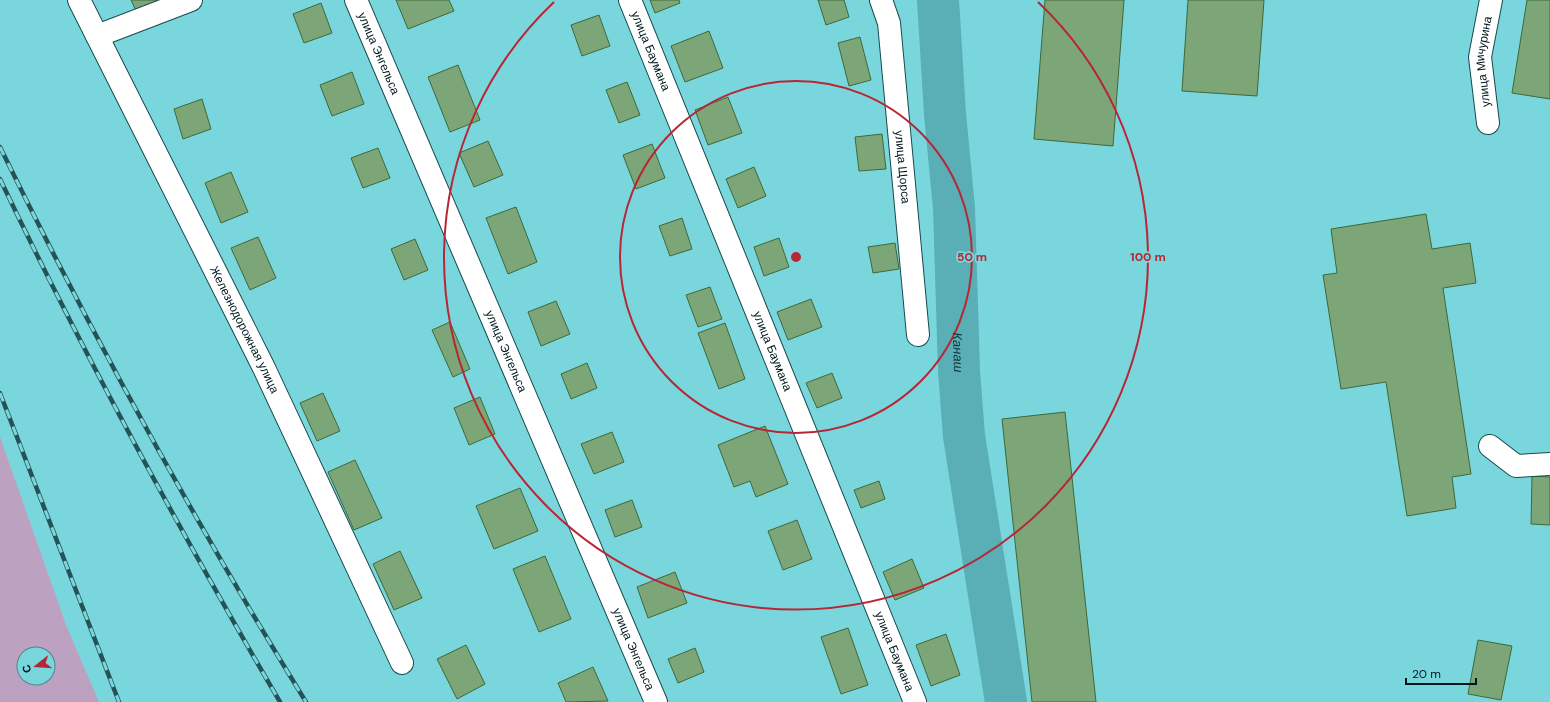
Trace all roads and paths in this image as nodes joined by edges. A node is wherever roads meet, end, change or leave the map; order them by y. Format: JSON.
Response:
{"nodes":[{"id":1,"x":79,"y":0,"type":"edge"},
{"id":2,"x":191,"y":0,"type":"edge"},
{"id":3,"x":356,"y":0,"type":"edge"},
{"id":4,"x":630,"y":0,"type":"edge"},
{"id":5,"x":881,"y":0,"type":"edge"},
{"id":6,"x":1491,"y":0,"type":"edge"},
{"id":7,"x":97,"y":36,"type":"junction"},
{"id":8,"x":1488,"y":123,"type":"dead end"},
{"id":9,"x":918,"y":335,"type":"dead end"},
{"id":10,"x":1490,"y":446,"type":"dead end"},
{"id":11,"x":1550,"y":464,"type":"edge"},
{"id":12,"x":402,"y":663,"type":"dead end"},
{"id":13,"x":656,"y":702,"type":"edge"},
{"id":14,"x":915,"y":702,"type":"edge"}],
"edges":[{"from":1,"to":7,"type":"street","name":"Железнодорожная улица"},
{"from":2,"to":7,"type":"street"},
{"from":3,"to":13,"type":"street","name":"улица Энгельса"},
{"from":4,"to":14,"type":"street","name":"улица Баумана"},
{"from":5,"to":9,"type":"street","name":"улица Щорса"},
{"from":6,"to":8,"type":"street","name":"улица Мичурина"},
{"from":7,"to":12,"type":"street","name":"Железнодорожная улица"},
{"from":10,"to":11,"type":"street"}]}
